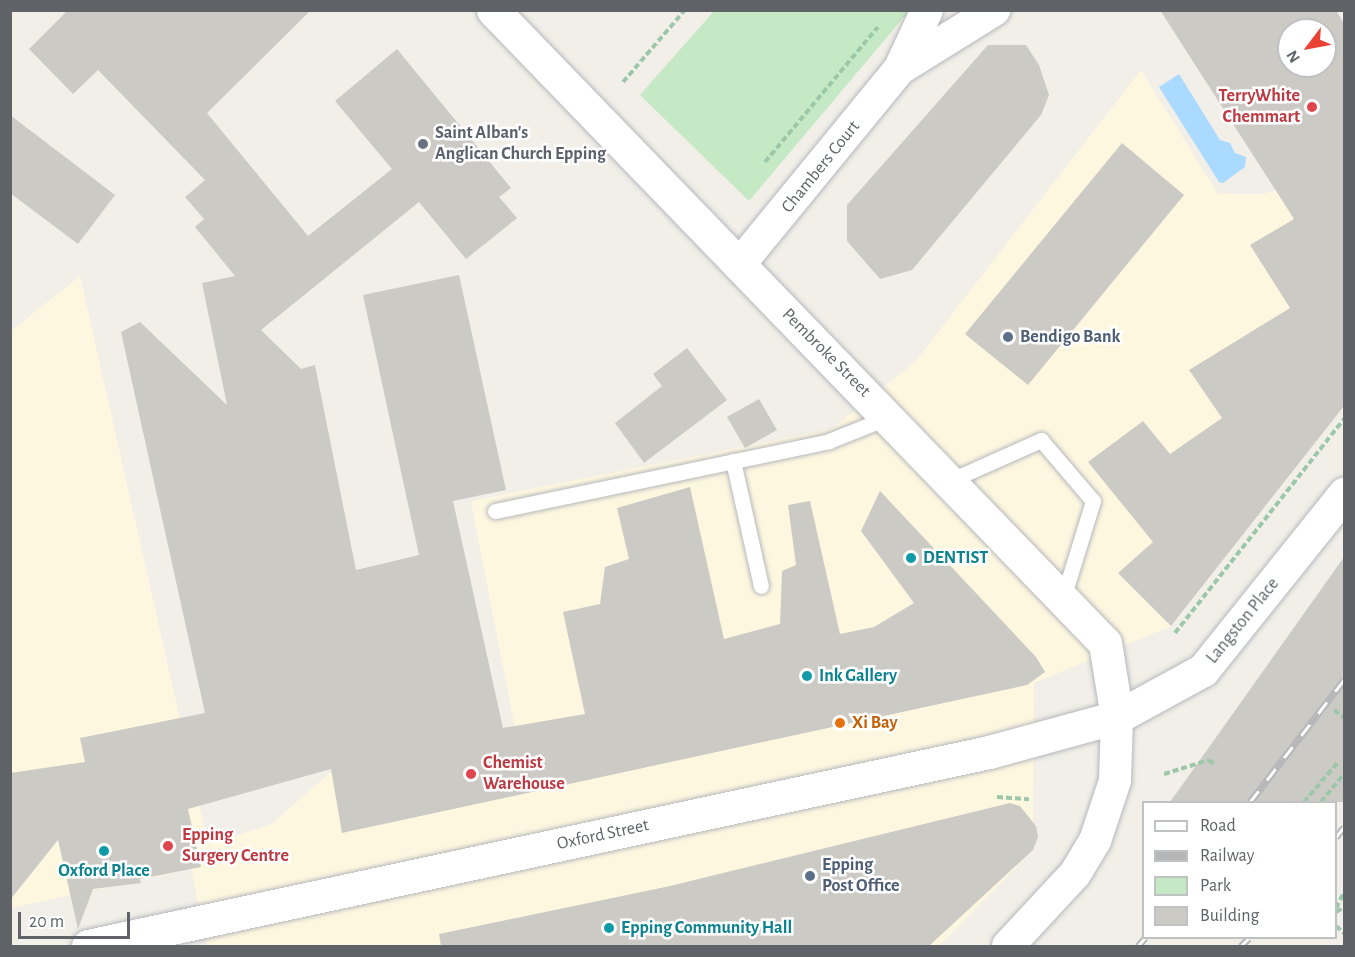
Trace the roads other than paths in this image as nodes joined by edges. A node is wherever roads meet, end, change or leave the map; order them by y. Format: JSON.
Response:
{"nodes":[{"id":1,"x":493,"y":10,"type":"edge"},
{"id":2,"x":927,"y":10,"type":"edge"},
{"id":3,"x":994,"y":10,"type":"edge"},
{"id":4,"x":900,"y":68,"type":"junction"},
{"id":5,"x":739,"y":265,"type":"junction"},
{"id":6,"x":889,"y":417,"type":"junction"},
{"id":7,"x":733,"y":461,"type":"junction"},
{"id":8,"x":949,"y":481,"type":"junction"},
{"id":9,"x":1344,"y":494,"type":"edge"},
{"id":10,"x":495,"y":511,"type":"dead end"},
{"id":11,"x":761,"y":586,"type":"dead end"},
{"id":12,"x":1063,"y":598,"type":"junction"},
{"id":13,"x":1116,"y":717,"type":"junction"},
{"id":14,"x":88,"y":946,"type":"edge"},
{"id":15,"x":1008,"y":946,"type":"edge"}],
"edges":[{"from":1,"to":5,"type":"street","name":"Pembroke Street"},
{"from":2,"to":4,"type":"street","name":"Chambers Court"},
{"from":3,"to":4,"type":"street","name":"Chambers Court"},
{"from":4,"to":5,"type":"street","name":"Chambers Court"},
{"from":5,"to":6,"type":"street","name":"Pembroke Street"},
{"from":6,"to":7,"type":"lane"},
{"from":6,"to":8,"type":"street","name":"Pembroke Street"},
{"from":7,"to":10,"type":"lane"},
{"from":7,"to":11,"type":"lane"},
{"from":8,"to":12,"type":"street","name":"Pembroke Street"},
{"from":8,"to":12,"type":"lane"},
{"from":9,"to":13,"type":"street","name":"Langston Place"},
{"from":12,"to":13,"type":"street","name":"Pembroke Street"},
{"from":13,"to":14,"type":"street","name":"Oxford Street"},
{"from":13,"to":15,"type":"street"}]}
